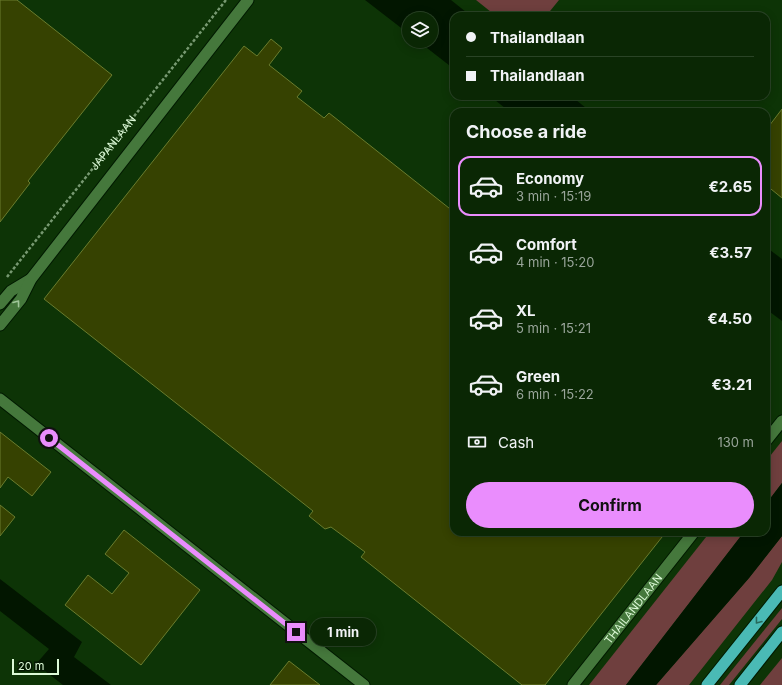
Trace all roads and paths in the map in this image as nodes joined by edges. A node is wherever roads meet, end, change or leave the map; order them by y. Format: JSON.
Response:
{"nodes":[{"id":1,"x":226,"y":0,"type":"edge"},
{"id":2,"x":248,"y":0,"type":"edge"},
{"id":3,"x":5,"y":279,"type":"dead end"},
{"id":4,"x":32,"y":279,"type":"junction"},
{"id":5,"x":0,"y":304,"type":"edge"},
{"id":6,"x":0,"y":325,"type":"edge"},
{"id":7,"x":0,"y":399,"type":"edge"},
{"id":8,"x":782,"y":421,"type":"edge"},
{"id":9,"x":770,"y":436,"type":"edge"},
{"id":10,"x":691,"y":536,"type":"edge"},
{"id":11,"x":782,"y":590,"type":"edge"},
{"id":12,"x":782,"y":632,"type":"edge"},
{"id":13,"x":364,"y":685,"type":"edge"},
{"id":14,"x":573,"y":685,"type":"edge"},
{"id":15,"x":707,"y":685,"type":"edge"},
{"id":16,"x":740,"y":685,"type":"edge"}],
"edges":[{"from":1,"to":3,"type":"path","name":"JAPANLAAN"},
{"from":2,"to":4,"type":"street","name":"JAPANLAAN"},
{"from":4,"to":5,"type":"street","name":"JAPANLAAN"},
{"from":6,"to":4,"type":"street","name":"JAPANLAAN","one_way":true},
{"from":7,"to":13,"type":"street"},
{"from":8,"to":9,"type":"street"},
{"from":10,"to":14,"type":"street","name":"THAILANDLAAN"},
{"from":11,"to":15,"type":"highway","one_way":true},
{"from":12,"to":16,"type":"highway"}]}
